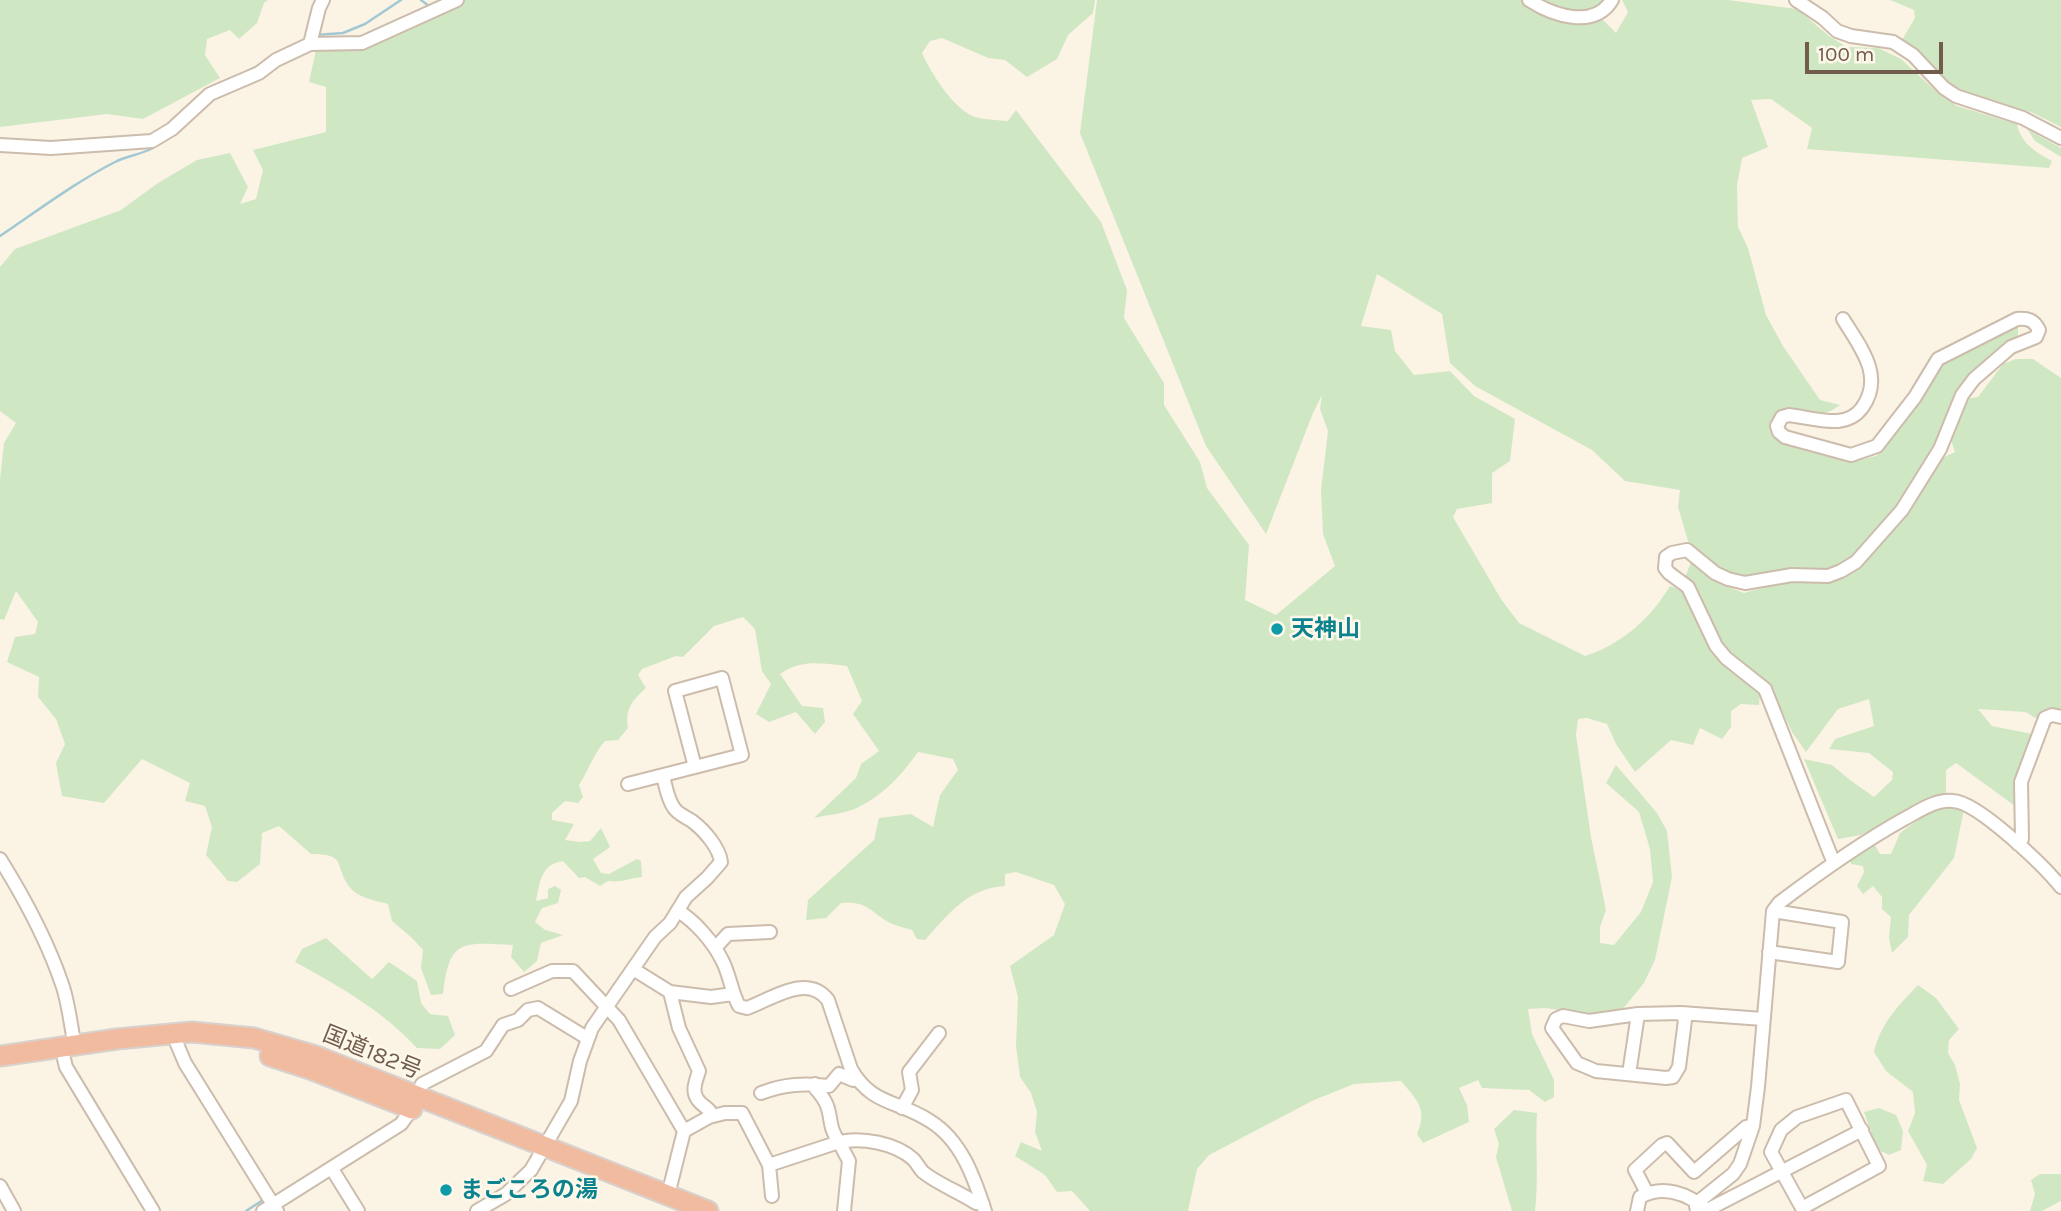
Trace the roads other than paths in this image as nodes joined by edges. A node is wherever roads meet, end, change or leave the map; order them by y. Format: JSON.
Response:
{"nodes":[{"id":1,"x":323,"y":0,"type":"edge"},
{"id":2,"x":457,"y":0,"type":"edge"},
{"id":3,"x":1529,"y":0,"type":"edge"},
{"id":4,"x":1612,"y":0,"type":"edge"},
{"id":5,"x":1796,"y":0,"type":"edge"},
{"id":6,"x":310,"y":44,"type":"junction"},
{"id":7,"x":2061,"y":138,"type":"edge"},
{"id":8,"x":0,"y":145,"type":"edge"},
{"id":9,"x":1843,"y":319,"type":"dead end"},
{"id":10,"x":2061,"y":717,"type":"edge"},
{"id":11,"x":695,"y":768,"type":"junction"},
{"id":12,"x":663,"y":776,"type":"junction"},
{"id":13,"x":628,"y":784,"type":"dead end"},
{"id":14,"x":2018,"y":844,"type":"junction"},
{"id":15,"x":0,"y":859,"type":"edge"},
{"id":16,"x":1833,"y":861,"type":"junction"},
{"id":17,"x":2061,"y":886,"type":"edge"},
{"id":18,"x":678,"y":911,"type":"junction"},
{"id":19,"x":1773,"y":911,"type":"junction"},
{"id":20,"x":770,"y":932,"type":"dead end"},
{"id":21,"x":715,"y":948,"type":"junction"},
{"id":22,"x":1769,"y":952,"type":"junction"},
{"id":23,"x":633,"y":969,"type":"junction"},
{"id":24,"x":511,"y":989,"type":"dead end"},
{"id":25,"x":670,"y":992,"type":"junction"},
{"id":26,"x":733,"y":994,"type":"junction"},
{"id":27,"x":606,"y":1007,"type":"junction"},
{"id":28,"x":1681,"y":1013,"type":"junction"},
{"id":29,"x":1638,"y":1014,"type":"junction"},
{"id":30,"x":1763,"y":1019,"type":"junction"},
{"id":31,"x":939,"y":1032,"type":"dead end"},
{"id":32,"x":587,"y":1038,"type":"junction"},
{"id":33,"x":177,"y":1044,"type":"junction"},
{"id":34,"x":70,"y":1053,"type":"junction"},
{"id":35,"x":0,"y":1056,"type":"edge"},
{"id":36,"x":0,"y":1069,"type":"edge"},
{"id":37,"x":1629,"y":1074,"type":"junction"},
{"id":38,"x":857,"y":1079,"type":"junction"},
{"id":39,"x":815,"y":1084,"type":"junction"},
{"id":40,"x":761,"y":1093,"type":"dead end"},
{"id":41,"x":414,"y":1103,"type":"junction"},
{"id":42,"x":902,"y":1108,"type":"junction"},
{"id":43,"x":709,"y":1117,"type":"junction"},
{"id":44,"x":1753,"y":1125,"type":"junction"},
{"id":45,"x":1861,"y":1130,"type":"junction"},
{"id":46,"x":684,"y":1131,"type":"junction"},
{"id":47,"x":839,"y":1142,"type":"junction"},
{"id":48,"x":540,"y":1152,"type":"junction"},
{"id":49,"x":769,"y":1165,"type":"junction"},
{"id":50,"x":332,"y":1169,"type":"junction"},
{"id":51,"x":1782,"y":1171,"type":"junction"},
{"id":52,"x":0,"y":1186,"type":"edge"},
{"id":53,"x":1647,"y":1193,"type":"junction"},
{"id":54,"x":772,"y":1196,"type":"dead end"},
{"id":55,"x":673,"y":1203,"type":"edge"},
{"id":56,"x":492,"y":1206,"type":"edge"},
{"id":57,"x":1697,"y":1207,"type":"edge"},
{"id":58,"x":984,"y":1208,"type":"edge"},
{"id":59,"x":271,"y":1209,"type":"edge"},
{"id":60,"x":1803,"y":1210,"type":"edge"},
{"id":61,"x":14,"y":1211,"type":"edge"},
{"id":62,"x":153,"y":1211,"type":"edge"},
{"id":63,"x":358,"y":1211,"type":"edge"},
{"id":64,"x":477,"y":1211,"type":"edge"},
{"id":65,"x":708,"y":1211,"type":"edge"},
{"id":66,"x":844,"y":1211,"type":"edge"},
{"id":67,"x":1637,"y":1211,"type":"edge"}],
"edges":[{"from":1,"to":6,"type":"street"},
{"from":2,"to":6,"type":"street"},
{"from":3,"to":4,"type":"street"},
{"from":5,"to":7,"type":"street"},
{"from":6,"to":8,"type":"street"},
{"from":9,"to":16,"type":"street"},
{"from":10,"to":14,"type":"street"},
{"from":11,"to":11,"type":"street"},
{"from":11,"to":12,"type":"street"},
{"from":12,"to":13,"type":"street"},
{"from":12,"to":18,"type":"street"},
{"from":14,"to":16,"type":"street"},
{"from":14,"to":17,"type":"street"},
{"from":15,"to":34,"type":"street"},
{"from":16,"to":19,"type":"street"},
{"from":18,"to":21,"type":"street"},
{"from":18,"to":23,"type":"street"},
{"from":19,"to":22,"type":"street"},
{"from":19,"to":22,"type":"street"},
{"from":20,"to":21,"type":"street"},
{"from":21,"to":26,"type":"street"},
{"from":22,"to":30,"type":"street"},
{"from":23,"to":25,"type":"street"},
{"from":23,"to":27,"type":"street"},
{"from":24,"to":27,"type":"street"},
{"from":25,"to":26,"type":"street"},
{"from":25,"to":43,"type":"street"},
{"from":26,"to":38,"type":"street"},
{"from":27,"to":32,"type":"street"},
{"from":27,"to":46,"type":"street"},
{"from":28,"to":29,"type":"street"},
{"from":28,"to":30,"type":"street"},
{"from":28,"to":37,"type":"street"},
{"from":29,"to":37,"type":"street"},
{"from":29,"to":37,"type":"street"},
{"from":30,"to":44,"type":"street"},
{"from":31,"to":42,"type":"street"},
{"from":32,"to":41,"type":"street"},
{"from":32,"to":48,"type":"street"},
{"from":33,"to":34,"type":"highway","name":"国道182号"},
{"from":33,"to":41,"type":"highway","name":"国道182号"},
{"from":33,"to":59,"type":"street"},
{"from":34,"to":35,"type":"highway","name":"国道182号"},
{"from":34,"to":36,"type":"highway","name":"国道182号"},
{"from":34,"to":41,"type":"highway","name":"国道182号"},
{"from":34,"to":62,"type":"street"},
{"from":38,"to":39,"type":"street"},
{"from":38,"to":42,"type":"street"},
{"from":39,"to":40,"type":"street"},
{"from":39,"to":47,"type":"street"},
{"from":41,"to":48,"type":"highway","name":"国道182号"},
{"from":41,"to":50,"type":"street"},
{"from":42,"to":58,"type":"street"},
{"from":43,"to":46,"type":"street"},
{"from":43,"to":49,"type":"street"},
{"from":44,"to":53,"type":"street"},
{"from":44,"to":57,"type":"street"},
{"from":45,"to":51,"type":"street"},
{"from":45,"to":51,"type":"street"},
{"from":45,"to":60,"type":"street"},
{"from":46,"to":55,"type":"street"},
{"from":47,"to":49,"type":"street"},
{"from":47,"to":58,"type":"street"},
{"from":47,"to":66,"type":"street"},
{"from":48,"to":55,"type":"highway","name":"国道182号"},
{"from":48,"to":56,"type":"street"},
{"from":49,"to":54,"type":"street"},
{"from":50,"to":59,"type":"street"},
{"from":50,"to":63,"type":"street"},
{"from":51,"to":57,"type":"street"},
{"from":51,"to":60,"type":"street"},
{"from":52,"to":61,"type":"street"},
{"from":53,"to":57,"type":"street"},
{"from":53,"to":67,"type":"street"},
{"from":55,"to":65,"type":"highway","name":"国道182号"},
{"from":56,"to":64,"type":"street"}]}
